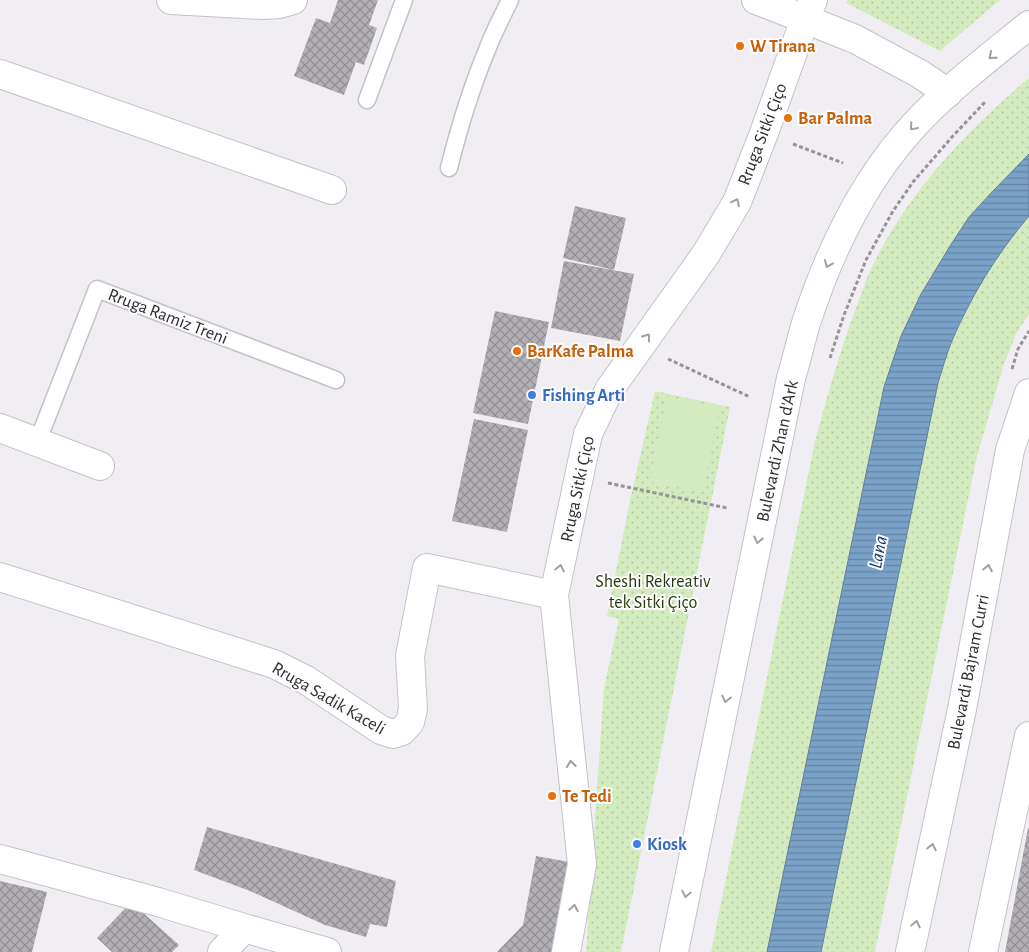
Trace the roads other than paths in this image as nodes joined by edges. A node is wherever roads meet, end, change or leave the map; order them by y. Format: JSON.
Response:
{"nodes":[{"id":1,"x":171,"y":0,"type":"edge"},
{"id":2,"x":293,"y":0,"type":"edge"},
{"id":3,"x":404,"y":0,"type":"edge"},
{"id":4,"x":510,"y":0,"type":"edge"},
{"id":5,"x":756,"y":0,"type":"edge"},
{"id":6,"x":809,"y":10,"type":"edge"},
{"id":7,"x":1029,"y":25,"type":"edge"},
{"id":8,"x":0,"y":74,"type":"edge"},
{"id":9,"x":948,"y":93,"type":"junction"},
{"id":10,"x":367,"y":100,"type":"dead end"},
{"id":11,"x":449,"y":168,"type":"dead end"},
{"id":12,"x":332,"y":190,"type":"dead end"},
{"id":13,"x":336,"y":380,"type":"dead end"},
{"id":14,"x":1029,"y":393,"type":"edge"},
{"id":15,"x":0,"y":428,"type":"edge"},
{"id":16,"x":37,"y":443,"type":"junction"},
{"id":17,"x":100,"y":466,"type":"dead end"},
{"id":18,"x":0,"y":578,"type":"edge"},
{"id":19,"x":554,"y":595,"type":"junction"},
{"id":20,"x":1029,"y":736,"type":"edge"},
{"id":21,"x":0,"y":859,"type":"edge"},
{"id":22,"x":244,"y":928,"type":"junction"},
{"id":23,"x":222,"y":952,"type":"edge"},
{"id":24,"x":327,"y":952,"type":"edge"},
{"id":25,"x":566,"y":952,"type":"edge"},
{"id":26,"x":674,"y":952,"type":"edge"},
{"id":27,"x":910,"y":952,"type":"edge"},
{"id":28,"x":983,"y":952,"type":"edge"}],
"edges":[{"from":1,"to":2,"type":"street"},
{"from":3,"to":10,"type":"lane"},
{"from":4,"to":11,"type":"lane"},
{"from":5,"to":6,"type":"street"},
{"from":6,"to":9,"type":"street"},
{"from":19,"to":6,"type":"street","name":"Rruga Sitki Çiço","one_way":true},
{"from":7,"to":9,"type":"street","name":"Bulevardi Zhan d'Ark","one_way":true},
{"from":8,"to":12,"type":"street"},
{"from":9,"to":26,"type":"street","name":"Bulevardi Zhan d'Ark","one_way":true},
{"from":13,"to":16,"type":"lane","name":"Rruga Ramiz Treni"},
{"from":27,"to":14,"type":"street","name":"Bulevardi Bajram Curri","one_way":true},
{"from":15,"to":16,"type":"street"},
{"from":16,"to":17,"type":"street"},
{"from":18,"to":19,"type":"street","name":"Rruga Sadik Kaceli"},
{"from":25,"to":19,"type":"street","name":"Rruga Sitki Çiço","one_way":true},
{"from":20,"to":28,"type":"street"},
{"from":21,"to":22,"type":"street"},
{"from":22,"to":23,"type":"street"},
{"from":22,"to":24,"type":"street"}]}
